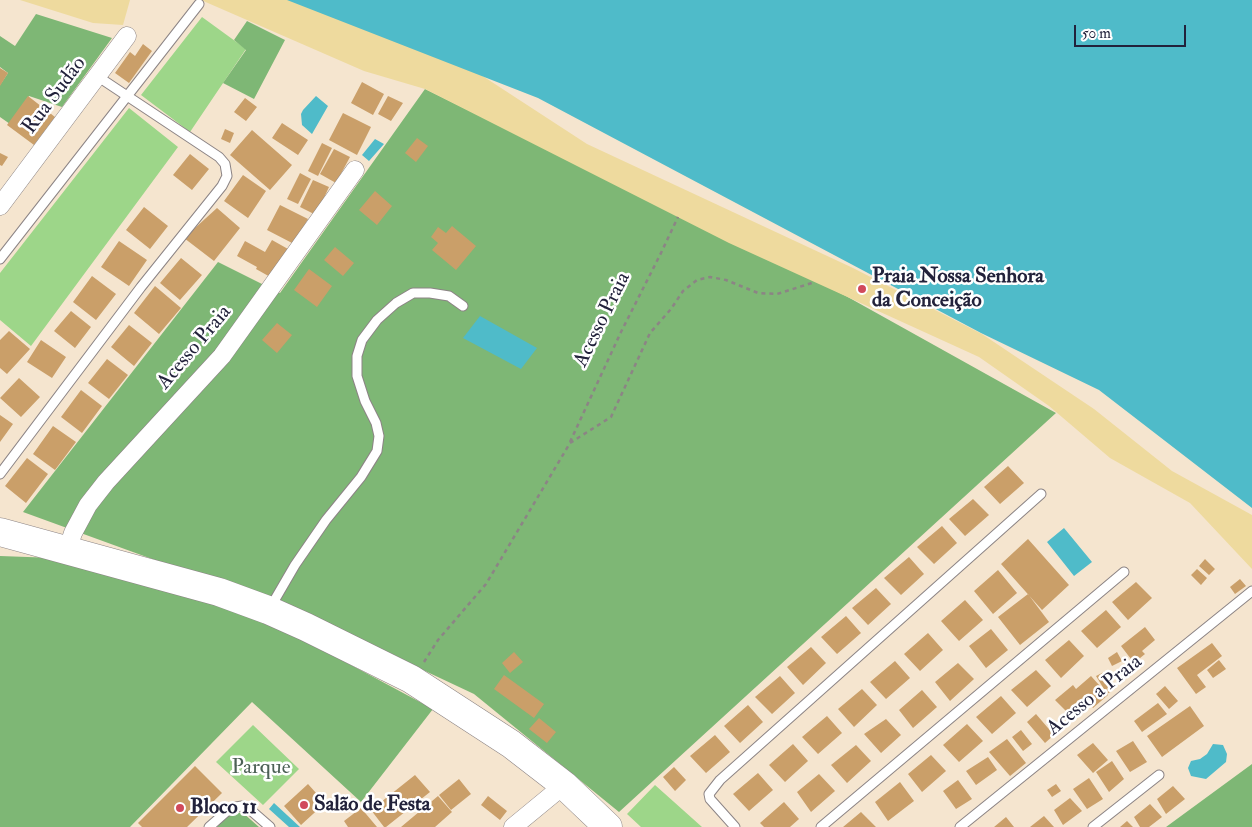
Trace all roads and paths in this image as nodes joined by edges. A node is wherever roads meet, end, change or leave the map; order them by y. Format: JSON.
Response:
{"nodes":[{"id":1,"x":199,"y":4,"type":"dead end"},
{"id":2,"x":127,"y":36,"type":"dead end"},
{"id":3,"x":97,"y":76,"type":"junction"},
{"id":4,"x":128,"y":96,"type":"junction"},
{"id":5,"x":355,"y":170,"type":"dead end"},
{"id":6,"x":0,"y":206,"type":"edge"},
{"id":7,"x":678,"y":217,"type":"dead end"},
{"id":8,"x":0,"y":258,"type":"edge"},
{"id":9,"x":815,"y":282,"type":"dead end"},
{"id":10,"x":463,"y":306,"type":"dead end"},
{"id":11,"x":570,"y":444,"type":"junction"},
{"id":12,"x":0,"y":474,"type":"edge"},
{"id":13,"x":1041,"y":494,"type":"dead end"},
{"id":14,"x":0,"y":532,"type":"edge"},
{"id":15,"x":67,"y":551,"type":"junction"},
{"id":16,"x":1124,"y":572,"type":"dead end"},
{"id":17,"x":1252,"y":592,"type":"edge"},
{"id":18,"x":268,"y":610,"type":"junction"},
{"id":19,"x":412,"y":679,"type":"junction"},
{"id":20,"x":1159,"y":775,"type":"dead end"},
{"id":21,"x":564,"y":785,"type":"junction"},
{"id":22,"x":209,"y":827,"type":"edge"},
{"id":23,"x":270,"y":827,"type":"edge"},
{"id":24,"x":513,"y":827,"type":"edge"},
{"id":25,"x":608,"y":827,"type":"edge"},
{"id":26,"x":735,"y":827,"type":"edge"},
{"id":27,"x":821,"y":827,"type":"edge"},
{"id":28,"x":960,"y":827,"type":"edge"},
{"id":29,"x":1093,"y":827,"type":"edge"}],
"edges":[{"from":1,"to":4,"type":"lane"},
{"from":2,"to":3,"type":"street","name":"Rua Sudão"},
{"from":3,"to":4,"type":"lane"},
{"from":3,"to":6,"type":"street","name":"Rua Sudão"},
{"from":4,"to":8,"type":"lane"},
{"from":4,"to":12,"type":"lane"},
{"from":5,"to":15,"type":"street","name":"Acesso Praia"},
{"from":7,"to":11,"type":"path","name":"Acesso Praia"},
{"from":9,"to":11,"type":"path","name":"Acesso Praia"},
{"from":10,"to":18,"type":"lane"},
{"from":11,"to":19,"type":"path","name":"Acesso Praia"},
{"from":13,"to":26,"type":"lane"},
{"from":14,"to":15,"type":"main road"},
{"from":15,"to":18,"type":"main road"},
{"from":16,"to":27,"type":"lane"},
{"from":17,"to":28,"type":"lane","name":"Acesso a Praia"},
{"from":18,"to":19,"type":"main road"},
{"from":19,"to":21,"type":"main road"},
{"from":20,"to":29,"type":"lane"},
{"from":21,"to":24,"type":"street"},
{"from":21,"to":25,"type":"main road"},
{"from":22,"to":23,"type":"lane"}]}
